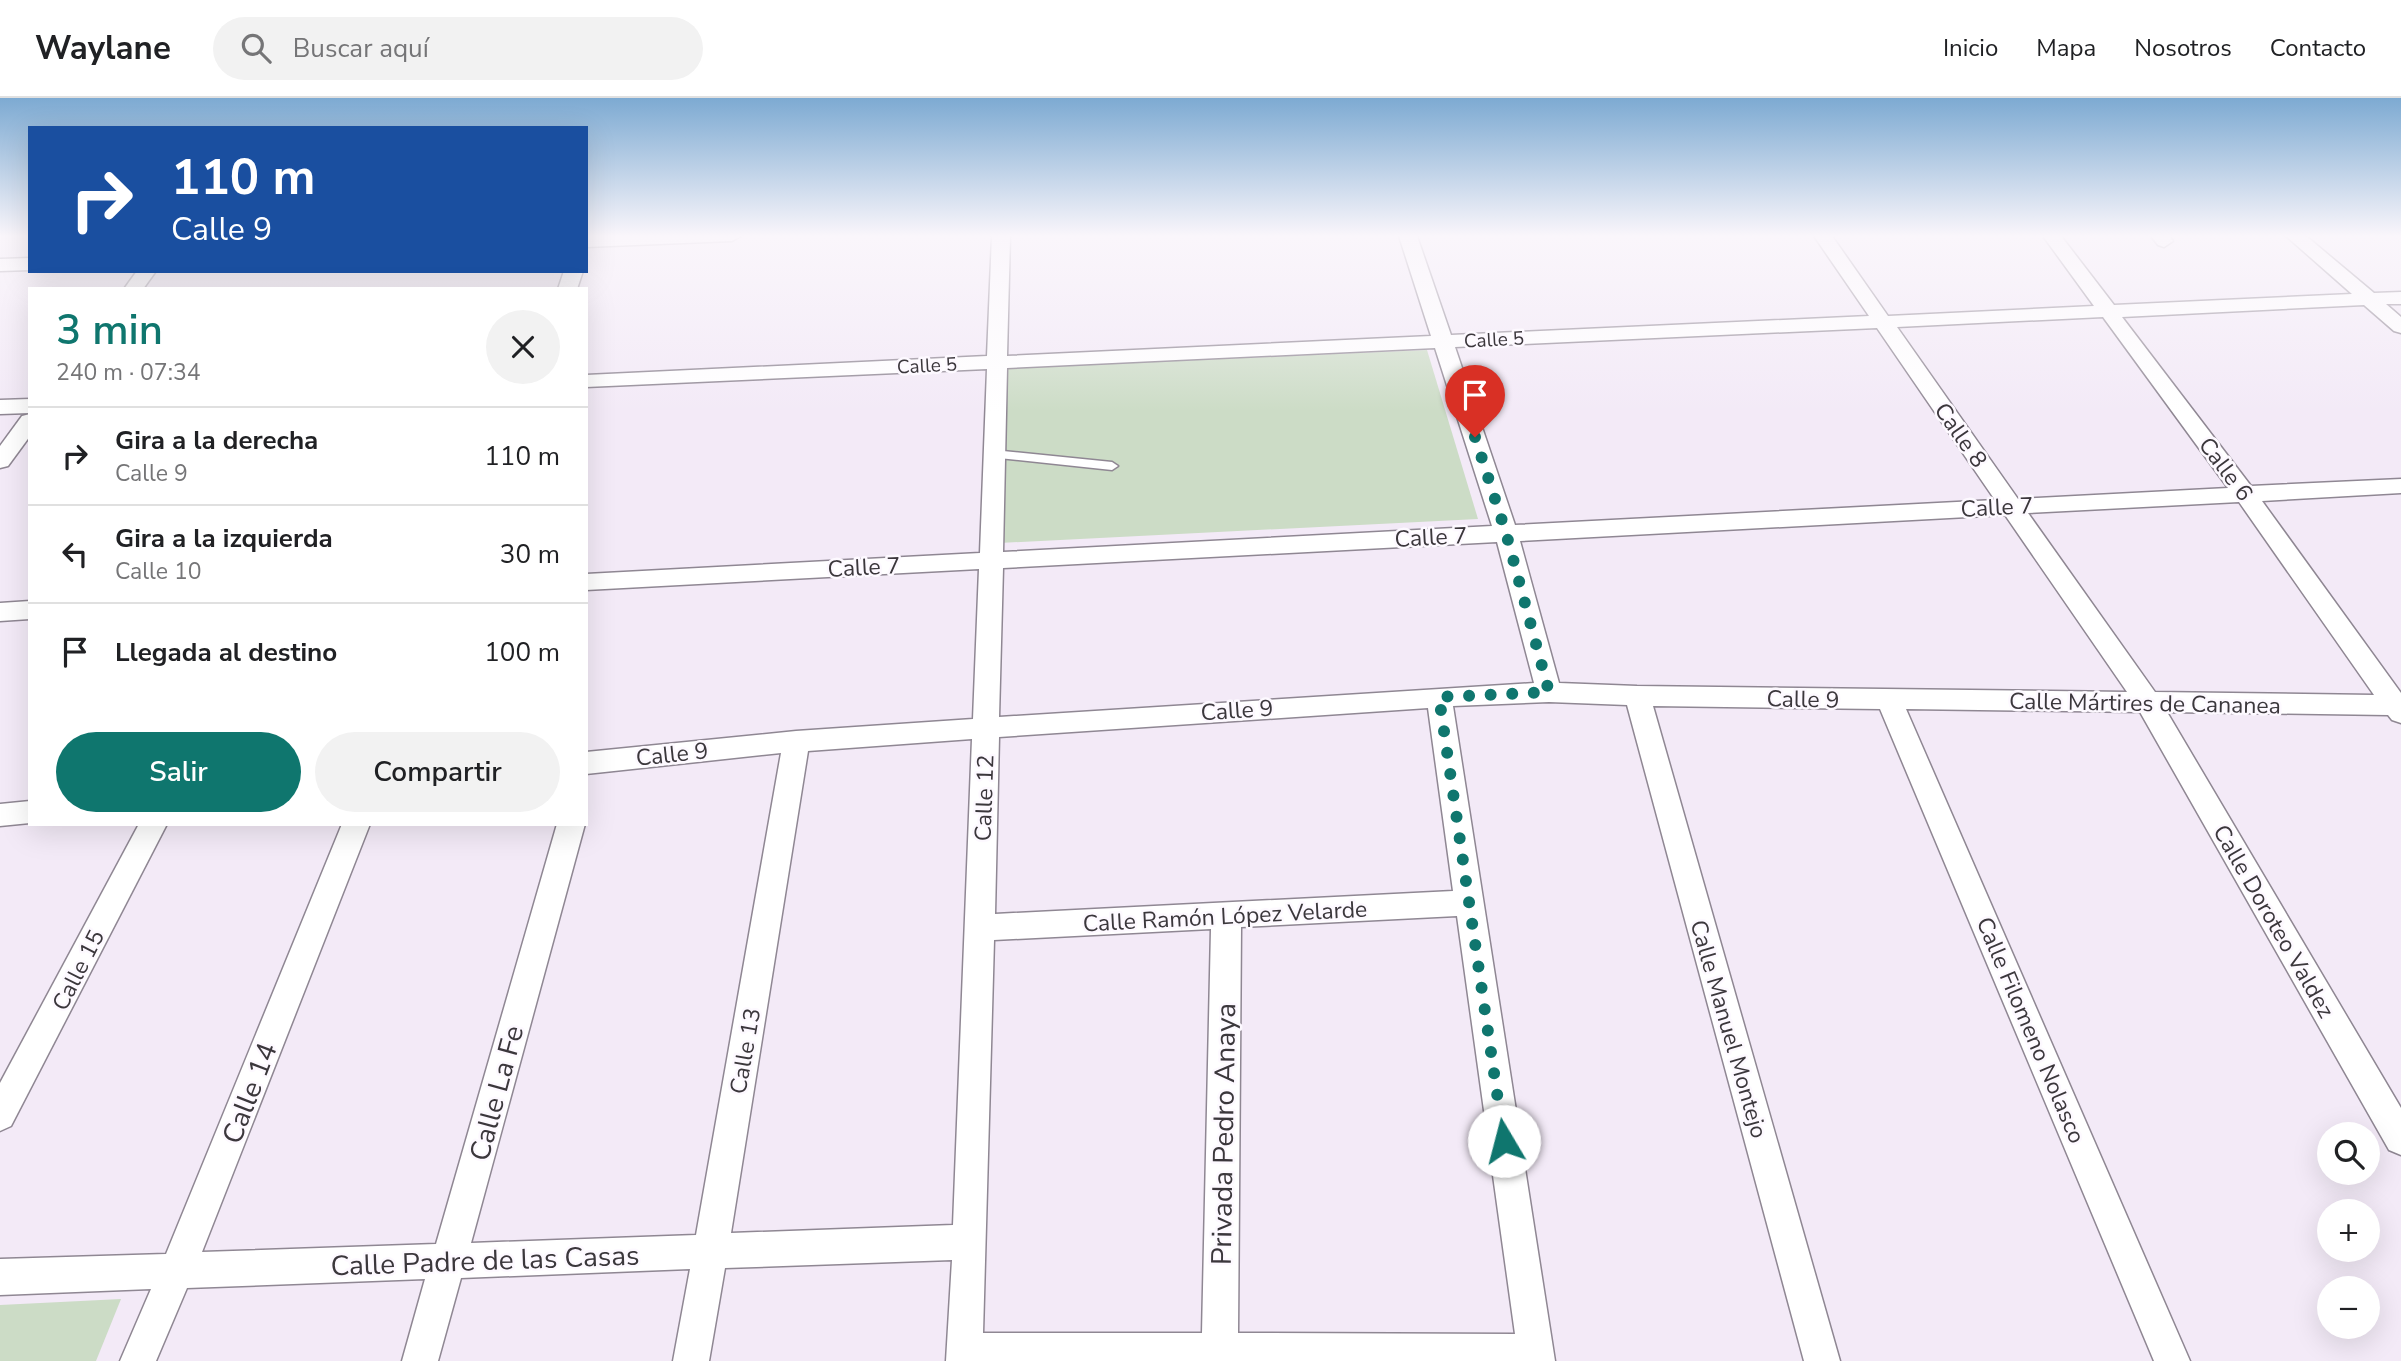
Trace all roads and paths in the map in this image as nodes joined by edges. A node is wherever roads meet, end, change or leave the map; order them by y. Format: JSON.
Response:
{"nodes":[{"id":1,"x":999,"y":295,"type":"edge"},
{"id":2,"x":1428,"y":295,"type":"edge"},
{"id":3,"x":1863,"y":295,"type":"edge"},
{"id":4,"x":2096,"y":295,"type":"edge"},
{"id":5,"x":2366,"y":295,"type":"edge"},
{"id":6,"x":2401,"y":298,"type":"edge"},
{"id":7,"x":2371,"y":299,"type":"junction"},
{"id":8,"x":2107,"y":310,"type":"junction"},
{"id":9,"x":1881,"y":321,"type":"junction"},
{"id":10,"x":2401,"y":327,"type":"edge"},
{"id":11,"x":1443,"y":341,"type":"junction"},
{"id":12,"x":996,"y":362,"type":"junction"},
{"id":13,"x":588,"y":382,"type":"edge"},
{"id":14,"x":28,"y":406,"type":"edge"},
{"id":15,"x":0,"y":407,"type":"edge"},
{"id":16,"x":28,"y":424,"type":"edge"},
{"id":17,"x":993,"y":454,"type":"junction"},
{"id":18,"x":0,"y":461,"type":"edge"},
{"id":19,"x":1112,"y":466,"type":"dead end"},
{"id":20,"x":2401,"y":486,"type":"edge"},
{"id":21,"x":2245,"y":495,"type":"junction"},
{"id":22,"x":2011,"y":506,"type":"junction"},
{"id":23,"x":1506,"y":533,"type":"junction"},
{"id":24,"x":990,"y":560,"type":"junction"},
{"id":25,"x":588,"y":582,"type":"edge"},
{"id":26,"x":28,"y":610,"type":"edge"},
{"id":27,"x":0,"y":611,"type":"edge"},
{"id":28,"x":1549,"y":692,"type":"junction"},
{"id":29,"x":1637,"y":696,"type":"junction"},
{"id":30,"x":1439,"y":697,"type":"junction"},
{"id":31,"x":1889,"y":700,"type":"junction"},
{"id":32,"x":2148,"y":702,"type":"junction"},
{"id":33,"x":2399,"y":708,"type":"edge"},
{"id":34,"x":986,"y":727,"type":"junction"},
{"id":35,"x":796,"y":741,"type":"junction"},
{"id":36,"x":588,"y":765,"type":"edge"},
{"id":37,"x":28,"y":812,"type":"edge"},
{"id":38,"x":0,"y":815,"type":"edge"},
{"id":39,"x":152,"y":826,"type":"edge"},
{"id":40,"x":355,"y":826,"type":"edge"},
{"id":41,"x":570,"y":826,"type":"edge"},
{"id":42,"x":1469,"y":903,"type":"junction"},
{"id":43,"x":1226,"y":916,"type":"junction"},
{"id":44,"x":980,"y":928,"type":"junction"},
{"id":45,"x":0,"y":1115,"type":"edge"},
{"id":46,"x":2401,"y":1139,"type":"edge"},
{"id":47,"x":970,"y":1242,"type":"junction"},
{"id":48,"x":710,"y":1251,"type":"junction"},
{"id":49,"x":450,"y":1261,"type":"junction"},
{"id":50,"x":175,"y":1271,"type":"junction"},
{"id":51,"x":0,"y":1277,"type":"edge"},
{"id":52,"x":1220,"y":1351,"type":"junction"},
{"id":53,"x":964,"y":1356,"type":"edge"},
{"id":54,"x":1536,"y":1357,"type":"edge"},
{"id":55,"x":138,"y":1361,"type":"edge"},
{"id":56,"x":420,"y":1361,"type":"edge"},
{"id":57,"x":691,"y":1361,"type":"edge"},
{"id":58,"x":1822,"y":1361,"type":"edge"},
{"id":59,"x":2172,"y":1361,"type":"edge"}],
"edges":[{"from":1,"to":12,"type":"street","name":"Calle 12"},
{"from":2,"to":11,"type":"street"},
{"from":3,"to":9,"type":"street","name":"Calle 8"},
{"from":4,"to":8,"type":"street","name":"Calle 6"},
{"from":5,"to":7,"type":"street"},
{"from":6,"to":7,"type":"street","name":"Calle 5"},
{"from":7,"to":8,"type":"street","name":"Calle 5"},
{"from":7,"to":10,"type":"street"},
{"from":8,"to":9,"type":"street","name":"Calle 5"},
{"from":8,"to":21,"type":"street","name":"Calle 6"},
{"from":9,"to":11,"type":"street","name":"Calle 5"},
{"from":9,"to":22,"type":"street","name":"Calle 8"},
{"from":11,"to":12,"type":"street","name":"Calle 5"},
{"from":11,"to":23,"type":"street"},
{"from":12,"to":13,"type":"street","name":"Calle 5"},
{"from":12,"to":17,"type":"street","name":"Calle 12"},
{"from":14,"to":15,"type":"street"},
{"from":16,"to":18,"type":"street"},
{"from":17,"to":19,"type":"lane"},
{"from":17,"to":24,"type":"street","name":"Calle 12"},
{"from":20,"to":21,"type":"street","name":"Calle 7"},
{"from":21,"to":22,"type":"street","name":"Calle 7"},
{"from":21,"to":33,"type":"street","name":"Calle 6"},
{"from":22,"to":23,"type":"street","name":"Calle 7"},
{"from":22,"to":32,"type":"street","name":"Calle 8"},
{"from":23,"to":24,"type":"street","name":"Calle 7"},
{"from":23,"to":28,"type":"street"},
{"from":24,"to":25,"type":"street","name":"Calle 7"},
{"from":24,"to":34,"type":"street","name":"Calle 12"},
{"from":26,"to":27,"type":"street"},
{"from":28,"to":29,"type":"street","name":"Calle 9"},
{"from":28,"to":30,"type":"street","name":"Calle 9"},
{"from":29,"to":31,"type":"street","name":"Calle 9"},
{"from":29,"to":58,"type":"street","name":"Calle Manuel Montejo"},
{"from":30,"to":34,"type":"street","name":"Calle 9"},
{"from":30,"to":42,"type":"street"},
{"from":31,"to":32,"type":"street","name":"Calle Mártires de Cananea"},
{"from":31,"to":59,"type":"street","name":"Calle Filomeno Nolasco"},
{"from":32,"to":33,"type":"street","name":"Calle Mártires de Cananea"},
{"from":32,"to":46,"type":"street","name":"Calle Doroteo Valdez"},
{"from":34,"to":35,"type":"street","name":"Calle 9"},
{"from":34,"to":44,"type":"street","name":"Calle 12"},
{"from":35,"to":36,"type":"street","name":"Calle 9"},
{"from":35,"to":48,"type":"street","name":"Calle 13"},
{"from":37,"to":38,"type":"street"},
{"from":39,"to":45,"type":"street","name":"Calle 15"},
{"from":40,"to":50,"type":"street","name":"Calle 14"},
{"from":41,"to":49,"type":"street","name":"Calle La Fe"},
{"from":42,"to":43,"type":"street","name":"Calle Ramón López Velarde"},
{"from":42,"to":54,"type":"street"},
{"from":43,"to":44,"type":"street","name":"Calle Ramón López Velarde"},
{"from":43,"to":52,"type":"street","name":"Privada Pedro Anaya"},
{"from":44,"to":47,"type":"street","name":"Calle 12"},
{"from":47,"to":48,"type":"street","name":"Calle Padre de las Casas"},
{"from":47,"to":53,"type":"street","name":"Calle 12"},
{"from":48,"to":49,"type":"street","name":"Calle Padre de las Casas"},
{"from":48,"to":57,"type":"street","name":"Calle 13"},
{"from":49,"to":50,"type":"street","name":"Calle Padre de las Casas"},
{"from":49,"to":56,"type":"street","name":"Calle La Fe"},
{"from":50,"to":51,"type":"street","name":"Calle Padre de las Casas"},
{"from":50,"to":55,"type":"street","name":"Calle 14"},
{"from":52,"to":53,"type":"street"},
{"from":52,"to":54,"type":"street"}]}
